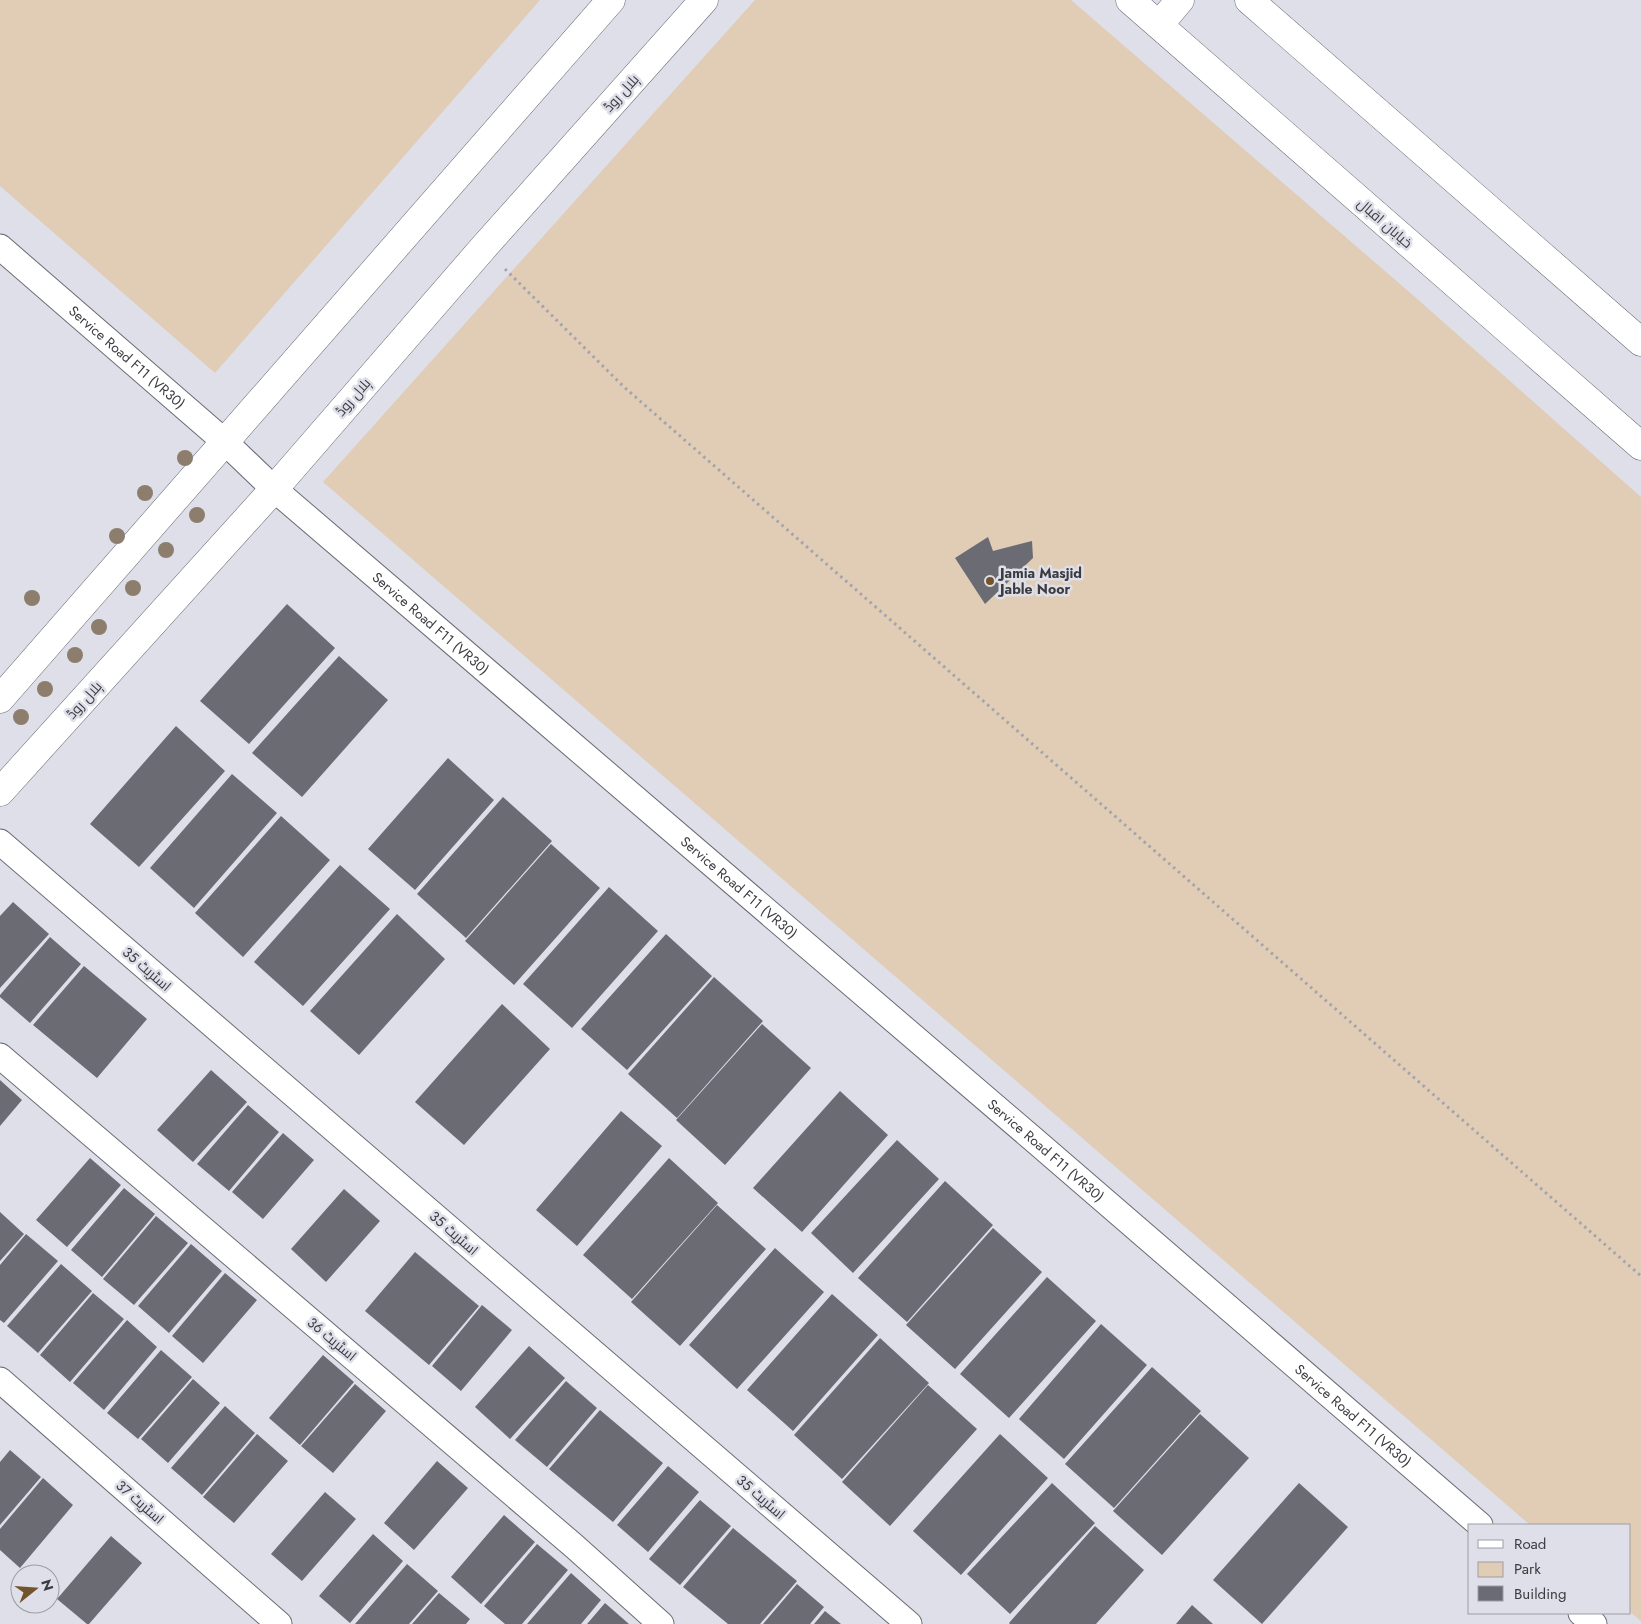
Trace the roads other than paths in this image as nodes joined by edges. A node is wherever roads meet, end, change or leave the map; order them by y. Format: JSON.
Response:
{"nodes":[{"id":1,"x":611,"y":0,"type":"edge"},
{"id":2,"x":704,"y":0,"type":"edge"},
{"id":3,"x":1130,"y":0,"type":"edge"},
{"id":4,"x":1180,"y":0,"type":"edge"},
{"id":5,"x":1249,"y":0,"type":"edge"},
{"id":6,"x":1159,"y":25,"type":"junction"},
{"id":7,"x":0,"y":247,"type":"edge"},
{"id":8,"x":1641,"y":342,"type":"edge"},
{"id":9,"x":225,"y":442,"type":"junction"},
{"id":10,"x":1641,"y":446,"type":"edge"},
{"id":11,"x":274,"y":489,"type":"junction"},
{"id":12,"x":0,"y":699,"type":"edge"},
{"id":13,"x":0,"y":792,"type":"edge"},
{"id":14,"x":0,"y":842,"type":"edge"},
{"id":15,"x":0,"y":1056,"type":"edge"},
{"id":16,"x":0,"y":1380,"type":"edge"},
{"id":17,"x":1479,"y":1524,"type":"edge"},
{"id":18,"x":279,"y":1624,"type":"edge"},
{"id":19,"x":661,"y":1624,"type":"edge"},
{"id":20,"x":909,"y":1624,"type":"edge"}],
"edges":[{"from":1,"to":9,"type":"street"},
{"from":2,"to":11,"type":"street","name":"ہلال روڈ"},
{"from":3,"to":6,"type":"street","name":"خیابان اقبال"},
{"from":4,"to":6,"type":"street"},
{"from":5,"to":8,"type":"street"},
{"from":6,"to":10,"type":"street","name":"خیابان اقبال"},
{"from":7,"to":9,"type":"street","name":"Service Road F11 (VR30)"},
{"from":9,"to":11,"type":"street","name":"Service Road F11 (VR30)"},
{"from":9,"to":12,"type":"street"},
{"from":11,"to":13,"type":"street","name":"ہلال روڈ"},
{"from":11,"to":17,"type":"street","name":"Service Road F11 (VR30)"},
{"from":14,"to":20,"type":"street","name":"اسٹریٹ 35"},
{"from":15,"to":19,"type":"street","name":"اسٹریٹ 36"},
{"from":16,"to":18,"type":"street","name":"اسٹریٹ 37"}]}
